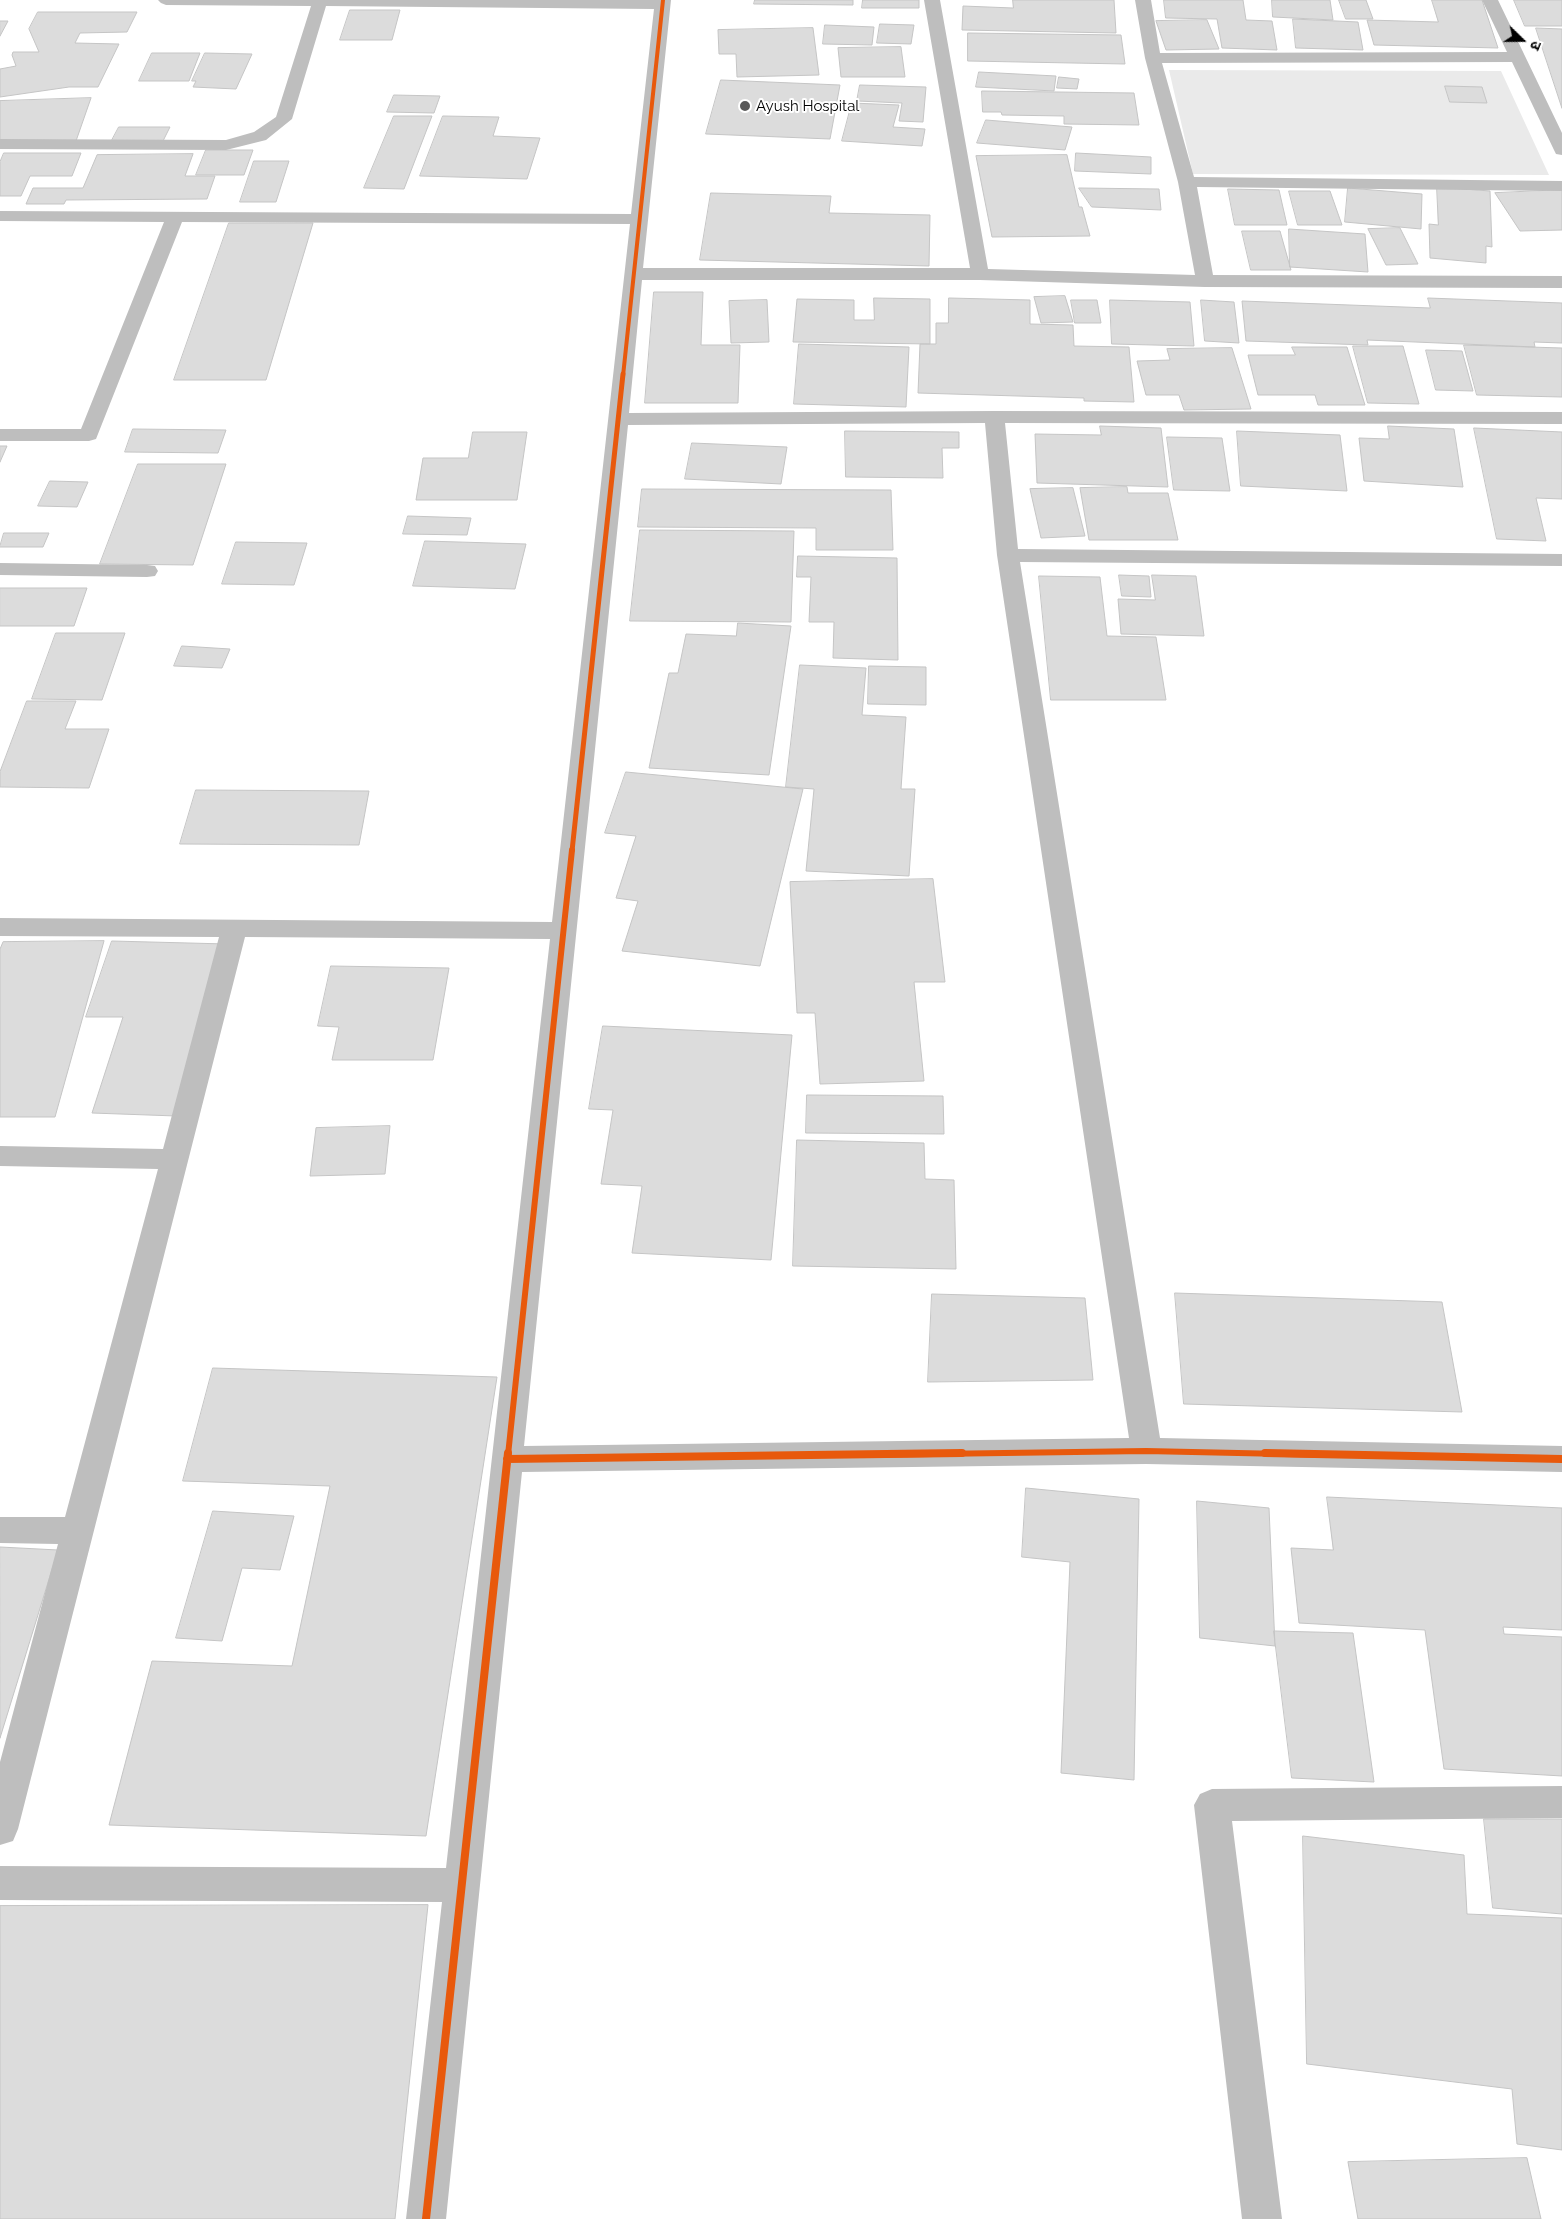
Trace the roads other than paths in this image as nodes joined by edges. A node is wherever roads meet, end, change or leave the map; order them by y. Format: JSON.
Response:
{"nodes":[{"id":1,"x":166,"y":0,"type":"edge"},
{"id":2,"x":234,"y":0,"type":"edge"},
{"id":3,"x":932,"y":0,"type":"edge"},
{"id":4,"x":1143,"y":0,"type":"edge"},
{"id":5,"x":1490,"y":0,"type":"edge"},
{"id":6,"x":320,"y":1,"type":"junction"},
{"id":7,"x":663,"y":2,"type":"edge"},
{"id":8,"x":1518,"y":57,"type":"junction"},
{"id":9,"x":1153,"y":58,"type":"junction"},
{"id":10,"x":0,"y":144,"type":"edge"},
{"id":11,"x":1562,"y":150,"type":"edge"},
{"id":12,"x":1187,"y":182,"type":"junction"},
{"id":13,"x":1562,"y":186,"type":"edge"},
{"id":14,"x":0,"y":216,"type":"edge"},
{"id":15,"x":174,"y":217,"type":"junction"},
{"id":16,"x":639,"y":219,"type":"junction"},
{"id":17,"x":634,"y":274,"type":"junction"},
{"id":18,"x":980,"y":274,"type":"junction"},
{"id":19,"x":1205,"y":281,"type":"junction"},
{"id":20,"x":1562,"y":282,"type":"edge"},
{"id":21,"x":994,"y":417,"type":"junction"},
{"id":22,"x":1562,"y":418,"type":"edge"},
{"id":23,"x":618,"y":419,"type":"junction"},
{"id":24,"x":0,"y":434,"type":"edge"},
{"id":25,"x":1008,"y":556,"type":"junction"},
{"id":26,"x":1562,"y":560,"type":"edge"},
{"id":27,"x":0,"y":569,"type":"edge"},
{"id":28,"x":148,"y":570,"type":"dead end"},
{"id":29,"x":0,"y":927,"type":"edge"},
{"id":30,"x":234,"y":929,"type":"junction"},
{"id":31,"x":564,"y":931,"type":"junction"},
{"id":32,"x":0,"y":1156,"type":"edge"},
{"id":33,"x":174,"y":1159,"type":"junction"},
{"id":34,"x":1146,"y":1451,"type":"junction"},
{"id":35,"x":507,"y":1459,"type":"junction"},
{"id":36,"x":1562,"y":1460,"type":"edge"},
{"id":37,"x":0,"y":1530,"type":"edge"},
{"id":38,"x":77,"y":1530,"type":"junction"},
{"id":39,"x":1562,"y":1802,"type":"edge"},
{"id":40,"x":0,"y":1829,"type":"edge"},
{"id":41,"x":0,"y":1883,"type":"edge"},
{"id":42,"x":462,"y":1886,"type":"junction"},
{"id":43,"x":426,"y":2219,"type":"edge"},
{"id":44,"x":1262,"y":2219,"type":"edge"}],
"edges":[{"from":1,"to":2,"type":"street"},
{"from":2,"to":6,"type":"street"},
{"from":3,"to":18,"type":"street"},
{"from":4,"to":9,"type":"street"},
{"from":5,"to":8,"type":"street"},
{"from":6,"to":7,"type":"street"},
{"from":6,"to":10,"type":"street"},
{"from":7,"to":16,"type":"street"},
{"from":8,"to":9,"type":"street"},
{"from":8,"to":11,"type":"street"},
{"from":9,"to":12,"type":"street"},
{"from":12,"to":13,"type":"street"},
{"from":12,"to":19,"type":"street"},
{"from":14,"to":15,"type":"street"},
{"from":15,"to":16,"type":"street"},
{"from":15,"to":24,"type":"street"},
{"from":16,"to":17,"type":"street"},
{"from":17,"to":18,"type":"street"},
{"from":17,"to":23,"type":"street"},
{"from":18,"to":19,"type":"street"},
{"from":19,"to":20,"type":"street"},
{"from":21,"to":22,"type":"street"},
{"from":21,"to":23,"type":"street"},
{"from":21,"to":25,"type":"street"},
{"from":23,"to":31,"type":"street"},
{"from":25,"to":26,"type":"street"},
{"from":25,"to":34,"type":"street"},
{"from":27,"to":28,"type":"street"},
{"from":29,"to":30,"type":"street"},
{"from":30,"to":31,"type":"street"},
{"from":30,"to":33,"type":"street"},
{"from":31,"to":35,"type":"street"},
{"from":32,"to":33,"type":"street"},
{"from":33,"to":38,"type":"street"},
{"from":34,"to":35,"type":"street"},
{"from":34,"to":36,"type":"street"},
{"from":35,"to":42,"type":"street"},
{"from":37,"to":38,"type":"street"},
{"from":38,"to":40,"type":"street"},
{"from":39,"to":44,"type":"street"},
{"from":41,"to":42,"type":"street"},
{"from":42,"to":43,"type":"street"}]}
